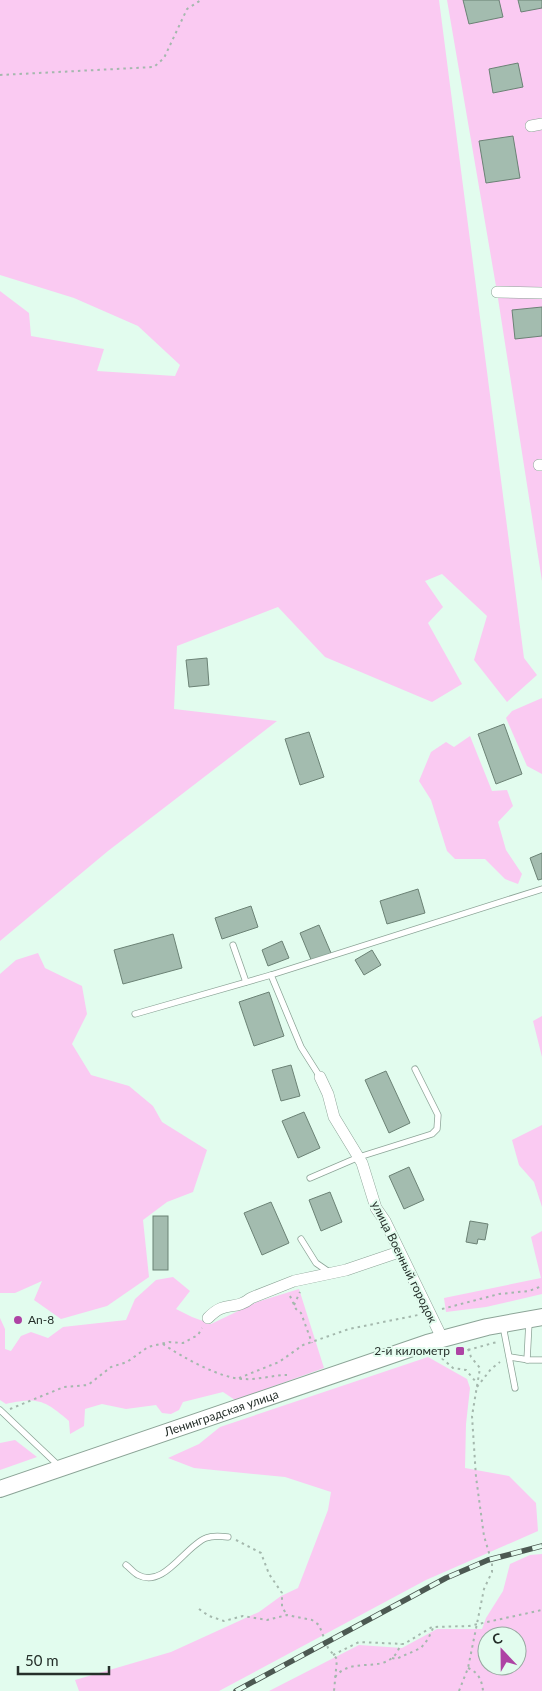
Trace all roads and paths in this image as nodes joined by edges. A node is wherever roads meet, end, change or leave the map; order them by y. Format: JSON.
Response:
{"nodes":[{"id":1,"x":201,"y":0,"type":"edge"},
{"id":2,"x":0,"y":75,"type":"edge"},
{"id":3,"x":497,"y":292,"type":"dead end"},
{"id":4,"x":542,"y":293,"type":"edge"},
{"id":5,"x":542,"y":889,"type":"edge"},
{"id":6,"x":233,"y":945,"type":"dead end"},
{"id":7,"x":271,"y":976,"type":"junction"},
{"id":8,"x":246,"y":982,"type":"junction"},
{"id":9,"x":135,"y":1014,"type":"dead end"},
{"id":10,"x":415,"y":1068,"type":"dead end"},
{"id":11,"x":320,"y":1077,"type":"joint"},
{"id":12,"x":359,"y":1158,"type":"junction"},
{"id":13,"x":310,"y":1178,"type":"dead end"},
{"id":14,"x":301,"y":1239,"type":"dead end"},
{"id":15,"x":399,"y":1252,"type":"junction"},
{"id":16,"x":330,"y":1274,"type":"junction"},
{"id":17,"x":285,"y":1284,"type":"junction"},
{"id":18,"x":542,"y":1286,"type":"edge"},
{"id":19,"x":429,"y":1312,"type":"junction"},
{"id":20,"x":208,"y":1318,"type":"joint"},
{"id":21,"x":536,"y":1318,"type":"edge"},
{"id":22,"x":505,"y":1332,"type":"junction"},
{"id":23,"x":162,"y":1343,"type":"junction"},
{"id":24,"x":312,"y":1343,"type":"junction"},
{"id":25,"x":439,"y":1345,"type":"junction"},
{"id":26,"x":467,"y":1345,"type":"dead end"},
{"id":27,"x":468,"y":1350,"type":"junction"},
{"id":28,"x":510,"y":1357,"type":"junction"},
{"id":29,"x":527,"y":1360,"type":"junction"},
{"id":30,"x":542,"y":1360,"type":"edge"},
{"id":31,"x":287,"y":1375,"type":"dead end"},
{"id":32,"x":238,"y":1378,"type":"junction"},
{"id":33,"x":476,"y":1382,"type":"junction"},
{"id":34,"x":477,"y":1387,"type":"junction"},
{"id":35,"x":515,"y":1388,"type":"dead end"},
{"id":36,"x":1,"y":1411,"type":"edge"},
{"id":37,"x":61,"y":1468,"type":"junction"},
{"id":38,"x":0,"y":1489,"type":"edge"},
{"id":39,"x":228,"y":1537,"type":"joint"},
{"id":40,"x":126,"y":1564,"type":"dead end"},
{"id":41,"x":199,"y":1609,"type":"dead end"},
{"id":42,"x":542,"y":1610,"type":"edge"},
{"id":43,"x":287,"y":1615,"type":"junction"},
{"id":44,"x":476,"y":1625,"type":"junction"},
{"id":45,"x":434,"y":1626,"type":"junction"},
{"id":46,"x":401,"y":1644,"type":"junction"},
{"id":47,"x":333,"y":1655,"type":"junction"},
{"id":48,"x":392,"y":1658,"type":"junction"},
{"id":49,"x":468,"y":1668,"type":"junction"},
{"id":50,"x":335,"y":1677,"type":"junction"},
{"id":51,"x":334,"y":1691,"type":"edge"},
{"id":52,"x":459,"y":1691,"type":"edge"},
{"id":53,"x":483,"y":1691,"type":"edge"}],
"edges":[{"from":1,"to":2,"type":"path"},
{"from":3,"to":4,"type":"street"},
{"from":5,"to":7,"type":"lane"},
{"from":6,"to":8,"type":"lane"},
{"from":7,"to":8,"type":"lane"},
{"from":7,"to":11,"type":"lane"},
{"from":8,"to":9,"type":"lane"},
{"from":10,"to":12,"type":"lane"},
{"from":11,"to":12,"type":"street","name":"улица Военный городок"},
{"from":12,"to":13,"type":"lane"},
{"from":12,"to":15,"type":"street","name":"улица Военный городок"},
{"from":14,"to":16,"type":"lane"},
{"from":15,"to":16,"type":"street"},
{"from":15,"to":19,"type":"street","name":"улица Военный городок"},
{"from":16,"to":17,"type":"street"},
{"from":17,"to":20,"type":"street"},
{"from":17,"to":24,"type":"path"},
{"from":18,"to":19,"type":"path"},
{"from":19,"to":24,"type":"path"},
{"from":19,"to":25,"type":"street","name":"улица Военный городок"},
{"from":20,"to":23,"type":"path"},
{"from":21,"to":22,"type":"main road","name":"Ленинградская улица"},
{"from":21,"to":29,"type":"lane"},
{"from":22,"to":25,"type":"main road","name":"Ленинградская улица"},
{"from":22,"to":27,"type":"path"},
{"from":22,"to":28,"type":"lane"},
{"from":23,"to":32,"type":"path"},
{"from":23,"to":36,"type":"path"},
{"from":24,"to":32,"type":"path"},
{"from":25,"to":33,"type":"path"},
{"from":25,"to":37,"type":"main road","name":"Ленинградская улица"},
{"from":26,"to":27,"type":"path"},
{"from":27,"to":33,"type":"path"},
{"from":28,"to":29,"type":"lane"},
{"from":28,"to":34,"type":"path"},
{"from":28,"to":35,"type":"lane"},
{"from":29,"to":30,"type":"lane"},
{"from":31,"to":32,"type":"path"},
{"from":33,"to":34,"type":"path"},
{"from":34,"to":44,"type":"path"},
{"from":36,"to":37,"type":"lane"},
{"from":37,"to":38,"type":"main road","name":"Ленинградская улица"},
{"from":39,"to":40,"type":"lane"},
{"from":39,"to":43,"type":"path"},
{"from":41,"to":43,"type":"path"},
{"from":42,"to":44,"type":"path"},
{"from":43,"to":47,"type":"path"},
{"from":44,"to":45,"type":"path"},
{"from":44,"to":49,"type":"path"},
{"from":45,"to":46,"type":"path"},
{"from":45,"to":48,"type":"path"},
{"from":46,"to":47,"type":"path"},
{"from":46,"to":48,"type":"path"},
{"from":47,"to":50,"type":"path"},
{"from":48,"to":50,"type":"path"},
{"from":49,"to":52,"type":"path"},
{"from":49,"to":53,"type":"path"},
{"from":50,"to":51,"type":"path"}]}
